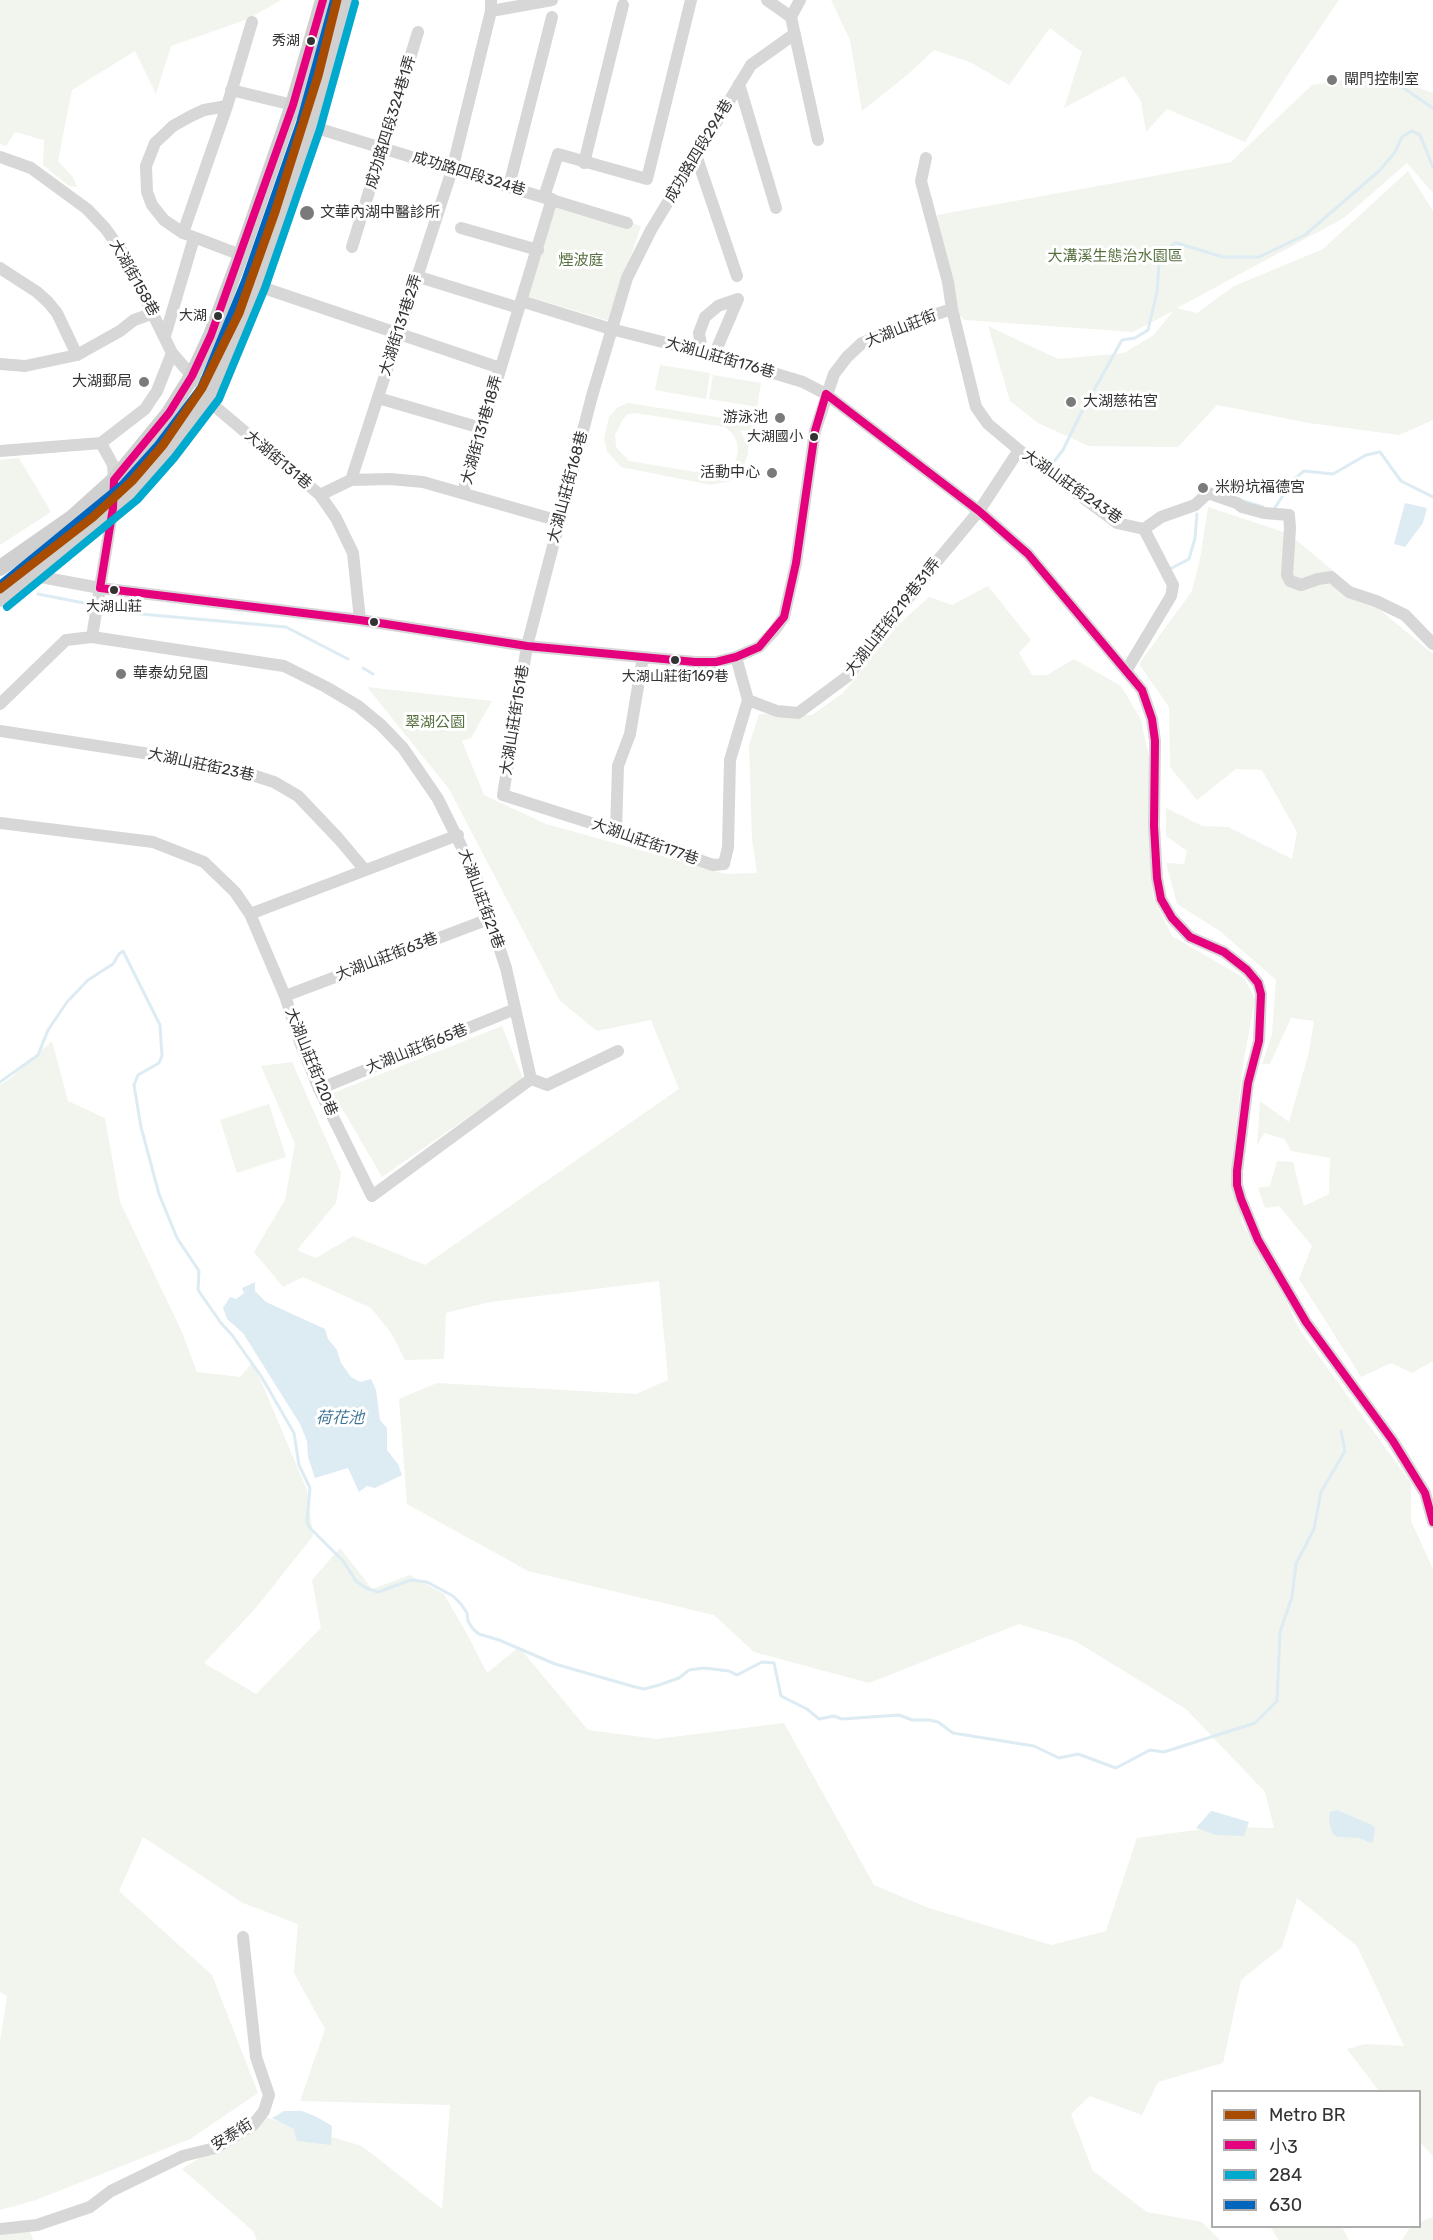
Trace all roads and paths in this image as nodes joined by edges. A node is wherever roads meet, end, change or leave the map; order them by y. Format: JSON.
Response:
{"nodes":[{"id":1,"x":322,"y":0,"type":"edge"},
{"id":2,"x":345,"y":0,"type":"edge"},
{"id":3,"x":552,"y":0,"type":"edge"},
{"id":4,"x":691,"y":0,"type":"edge"},
{"id":5,"x":767,"y":0,"type":"edge"},
{"id":6,"x":800,"y":0,"type":"edge"},
{"id":7,"x":491,"y":5,"type":"edge"},
{"id":8,"x":623,"y":5,"type":"dead end"},
{"id":9,"x":552,"y":16,"type":"dead end"},
{"id":10,"x":791,"y":17,"type":"junction"},
{"id":11,"x":252,"y":22,"type":"dead end"},
{"id":12,"x":418,"y":32,"type":"dead end"},
{"id":13,"x":793,"y":35,"type":"junction"},
{"id":14,"x":740,"y":84,"type":"junction"},
{"id":15,"x":231,"y":90,"type":"junction"},
{"id":16,"x":293,"y":105,"type":"junction"},
{"id":17,"x":227,"y":106,"type":"junction"},
{"id":18,"x":310,"y":126,"type":"junction"},
{"id":19,"x":818,"y":140,"type":"dead end"},
{"id":20,"x":383,"y":148,"type":"junction"},
{"id":21,"x":0,"y":157,"type":"edge"},
{"id":22,"x":697,"y":158,"type":"junction"},
{"id":23,"x":926,"y":158,"type":"dead end"},
{"id":24,"x":584,"y":163,"type":"junction"},
{"id":25,"x":452,"y":170,"type":"junction"},
{"id":26,"x":509,"y":186,"type":"junction"},
{"id":27,"x":548,"y":198,"type":"junction"},
{"id":28,"x":776,"y":208,"type":"dead end"},
{"id":29,"x":627,"y":223,"type":"dead end"},
{"id":30,"x":460,"y":228,"type":"dead end"},
{"id":31,"x":189,"y":236,"type":"junction"},
{"id":32,"x":352,"y":247,"type":"dead end"},
{"id":33,"x":538,"y":250,"type":"junction"},
{"id":34,"x":241,"y":255,"type":"junction"},
{"id":35,"x":0,"y":268,"type":"edge"},
{"id":36,"x":416,"y":276,"type":"junction"},
{"id":37,"x":736,"y":276,"type":"dead end"},
{"id":38,"x":255,"y":285,"type":"junction"},
{"id":39,"x":520,"y":304,"type":"junction"},
{"id":40,"x":952,"y":309,"type":"junction"},
{"id":41,"x":154,"y":313,"type":"junction"},
{"id":42,"x":611,"y":329,"type":"junction"},
{"id":43,"x":398,"y":335,"type":"junction"},
{"id":44,"x":165,"y":336,"type":"junction"},
{"id":45,"x":172,"y":352,"type":"junction"},
{"id":46,"x":708,"y":353,"type":"junction"},
{"id":47,"x":77,"y":356,"type":"junction"},
{"id":48,"x":0,"y":364,"type":"edge"},
{"id":49,"x":500,"y":369,"type":"junction"},
{"id":50,"x":192,"y":376,"type":"junction"},
{"id":51,"x":210,"y":393,"type":"junction"},
{"id":52,"x":826,"y":394,"type":"junction"},
{"id":53,"x":378,"y":398,"type":"junction"},
{"id":54,"x":481,"y":428,"type":"junction"},
{"id":55,"x":101,"y":443,"type":"junction"},
{"id":56,"x":1019,"y":450,"type":"junction"},
{"id":57,"x":0,"y":451,"type":"edge"},
{"id":58,"x":114,"y":480,"type":"junction"},
{"id":59,"x":351,"y":480,"type":"junction"},
{"id":60,"x":464,"y":492,"type":"junction"},
{"id":61,"x":320,"y":495,"type":"junction"},
{"id":62,"x":113,"y":507,"type":"junction"},
{"id":63,"x":979,"y":511,"type":"junction"},
{"id":64,"x":559,"y":521,"type":"junction"},
{"id":65,"x":1144,"y":529,"type":"junction"},
{"id":66,"x":0,"y":568,"type":"edge"},
{"id":67,"x":30,"y":575,"type":"junction"},
{"id":68,"x":100,"y":588,"type":"junction"},
{"id":69,"x":0,"y":599,"type":"edge"},
{"id":70,"x":360,"y":620,"type":"junction"},
{"id":71,"x":92,"y":637,"type":"junction"},
{"id":72,"x":1433,"y":644,"type":"edge"},
{"id":73,"x":527,"y":646,"type":"junction"},
{"id":74,"x":643,"y":657,"type":"junction"},
{"id":75,"x":736,"y":657,"type":"junction"},
{"id":76,"x":1126,"y":671,"type":"junction"},
{"id":77,"x":748,"y":700,"type":"junction"},
{"id":78,"x":0,"y":704,"type":"edge"},
{"id":79,"x":0,"y":731,"type":"edge"},
{"id":80,"x":502,"y":795,"type":"joint"},
{"id":81,"x":0,"y":823,"type":"edge"},
{"id":82,"x":616,"y":831,"type":"junction"},
{"id":83,"x":458,"y":835,"type":"junction"},
{"id":84,"x":365,"y":870,"type":"junction"},
{"id":85,"x":250,"y":914,"type":"junction"},
{"id":86,"x":489,"y":919,"type":"junction"},
{"id":87,"x":285,"y":996,"type":"junction"},
{"id":88,"x":515,"y":1010,"type":"junction"},
{"id":89,"x":618,"y":1051,"type":"dead end"},
{"id":90,"x":531,"y":1079,"type":"junction"},
{"id":91,"x":319,"y":1089,"type":"junction"},
{"id":92,"x":1433,"y":1522,"type":"edge"},
{"id":93,"x":243,"y":1937,"type":"dead end"},
{"id":94,"x":0,"y":2229,"type":"edge"}],
"edges":[{"from":1,"to":16,"type":"main road"},
{"from":2,"to":18,"type":"main road"},
{"from":3,"to":7,"type":"street"},
{"from":4,"to":24,"type":"street"},
{"from":5,"to":10,"type":"street"},
{"from":6,"to":10,"type":"street"},
{"from":7,"to":25,"type":"street","name":"大湖街131巷2弄"},
{"from":8,"to":24,"type":"street"},
{"from":9,"to":26,"type":"street"},
{"from":10,"to":13,"type":"street"},
{"from":11,"to":15,"type":"street"},
{"from":12,"to":20,"type":"street","name":"成功路四段324巷1弄"},
{"from":13,"to":14,"type":"street","name":"成功路四段294巷"},
{"from":13,"to":19,"type":"street"},
{"from":14,"to":22,"type":"street","name":"成功路四段294巷"},
{"from":14,"to":28,"type":"street"},
{"from":15,"to":16,"type":"street"},
{"from":15,"to":17,"type":"street"},
{"from":16,"to":18,"type":"street"},
{"from":16,"to":34,"type":"main road"},
{"from":17,"to":31,"type":"street"},
{"from":17,"to":31,"type":"street"},
{"from":18,"to":20,"type":"street","name":"成功路四段324巷"},
{"from":18,"to":38,"type":"main road"},
{"from":20,"to":25,"type":"street","name":"成功路四段324巷"},
{"from":20,"to":32,"type":"street","name":"成功路四段324巷1弄"},
{"from":21,"to":41,"type":"street","name":"大湖街158巷"},
{"from":22,"to":37,"type":"street"},
{"from":22,"to":42,"type":"street","name":"成功路四段294巷"},
{"from":23,"to":40,"type":"street","name":"大湖山莊街243巷"},
{"from":24,"to":27,"type":"street","name":"大湖街131巷18弄"},
{"from":25,"to":26,"type":"street","name":"成功路四段324巷"},
{"from":25,"to":36,"type":"street","name":"大湖街131巷2弄"},
{"from":26,"to":27,"type":"street","name":"成功路四段324巷"},
{"from":27,"to":29,"type":"street","name":"成功路四段324巷"},
{"from":27,"to":33,"type":"street","name":"大湖街131巷18弄"},
{"from":30,"to":33,"type":"street"},
{"from":31,"to":34,"type":"street"},
{"from":31,"to":44,"type":"street"},
{"from":33,"to":39,"type":"street","name":"大湖街131巷18弄"},
{"from":34,"to":50,"type":"main road"},
{"from":35,"to":47,"type":"street"},
{"from":36,"to":39,"type":"street"},
{"from":36,"to":43,"type":"street","name":"大湖街131巷2弄"},
{"from":38,"to":43,"type":"street","name":"大湖街131巷18弄"},
{"from":38,"to":51,"type":"main road"},
{"from":39,"to":42,"type":"street"},
{"from":39,"to":49,"type":"street","name":"大湖街131巷18弄"},
{"from":40,"to":52,"type":"street","name":"大湖山莊街"},
{"from":40,"to":56,"type":"street","name":"大湖山莊街243巷"},
{"from":41,"to":44,"type":"street","name":"大湖街158巷"},
{"from":41,"to":47,"type":"street"},
{"from":42,"to":46,"type":"street","name":"大湖山莊街176巷"},
{"from":42,"to":64,"type":"street","name":"大湖山莊街168巷"},
{"from":43,"to":49,"type":"street","name":"大湖街131巷18弄"},
{"from":43,"to":53,"type":"street","name":"大湖街131巷2弄"},
{"from":44,"to":45,"type":"street","name":"大湖街158巷"},
{"from":45,"to":50,"type":"street","name":"大湖街158巷"},
{"from":45,"to":55,"type":"street"},
{"from":46,"to":46,"type":"street"},
{"from":46,"to":52,"type":"street","name":"大湖山莊街176巷"},
{"from":47,"to":48,"type":"street"},
{"from":49,"to":54,"type":"street","name":"大湖街131巷18弄"},
{"from":50,"to":51,"type":"street","name":"大湖街131巷"},
{"from":50,"to":58,"type":"main road"},
{"from":51,"to":61,"type":"street","name":"大湖街131巷"},
{"from":51,"to":62,"type":"main road"},
{"from":52,"to":63,"type":"street","name":"大湖山莊街176巷"},
{"from":52,"to":75,"type":"street","name":"大湖山莊街"},
{"from":53,"to":54,"type":"street"},
{"from":53,"to":59,"type":"street","name":"大湖街131巷2弄"},
{"from":54,"to":60,"type":"street","name":"大湖街131巷18弄"},
{"from":55,"to":57,"type":"street"},
{"from":55,"to":58,"type":"street"},
{"from":56,"to":63,"type":"street","name":"大湖山莊街219巷31弄"},
{"from":56,"to":65,"type":"street","name":"大湖山莊街243巷"},
{"from":58,"to":62,"type":"street"},
{"from":58,"to":66,"type":"main road"},
{"from":59,"to":60,"type":"street","name":"大湖街131巷"},
{"from":59,"to":61,"type":"street","name":"大湖街131巷"},
{"from":60,"to":64,"type":"street","name":"大湖街131巷"},
{"from":61,"to":70,"type":"street"},
{"from":62,"to":67,"type":"main road"},
{"from":62,"to":68,"type":"street"},
{"from":63,"to":76,"type":"street","name":"大湖山莊街176巷"},
{"from":63,"to":77,"type":"street","name":"大湖山莊街219巷31弄"},
{"from":64,"to":73,"type":"street","name":"大湖山莊街168巷"},
{"from":65,"to":72,"type":"street"},
{"from":65,"to":76,"type":"street"},
{"from":67,"to":68,"type":"street","name":"大湖山莊街"},
{"from":67,"to":69,"type":"main road"},
{"from":68,"to":70,"type":"street","name":"大湖山莊街"},
{"from":68,"to":71,"type":"street"},
{"from":70,"to":73,"type":"street","name":"大湖山莊街"},
{"from":71,"to":78,"type":"street"},
{"from":71,"to":83,"type":"street","name":"大湖山莊街21巷"},
{"from":73,"to":74,"type":"street","name":"大湖山莊街"},
{"from":73,"to":80,"type":"street","name":"大湖山莊街151巷"},
{"from":74,"to":75,"type":"street","name":"大湖山莊街"},
{"from":74,"to":82,"type":"street"},
{"from":75,"to":77,"type":"street"},
{"from":76,"to":92,"type":"street","name":"大湖山莊街176巷"},
{"from":77,"to":82,"type":"street","name":"大湖山莊街177巷"},
{"from":79,"to":84,"type":"street","name":"大湖山莊街23巷"},
{"from":80,"to":82,"type":"street","name":"大湖山莊街177巷"},
{"from":81,"to":85,"type":"street","name":"大湖山莊街120巷"},
{"from":83,"to":84,"type":"street"},
{"from":83,"to":86,"type":"street","name":"大湖山莊街21巷"},
{"from":84,"to":85,"type":"street"},
{"from":85,"to":87,"type":"street","name":"大湖山莊街120巷"},
{"from":86,"to":87,"type":"street","name":"大湖山莊街63巷"},
{"from":86,"to":88,"type":"street","name":"大湖山莊街21巷"},
{"from":87,"to":91,"type":"street","name":"大湖山莊街120巷"},
{"from":88,"to":90,"type":"street","name":"大湖山莊街21巷"},
{"from":88,"to":91,"type":"street","name":"大湖山莊街65巷"},
{"from":89,"to":90,"type":"street"},
{"from":90,"to":91,"type":"street","name":"大湖山莊街120巷"},
{"from":93,"to":94,"type":"street","name":"安泰街"}]}
